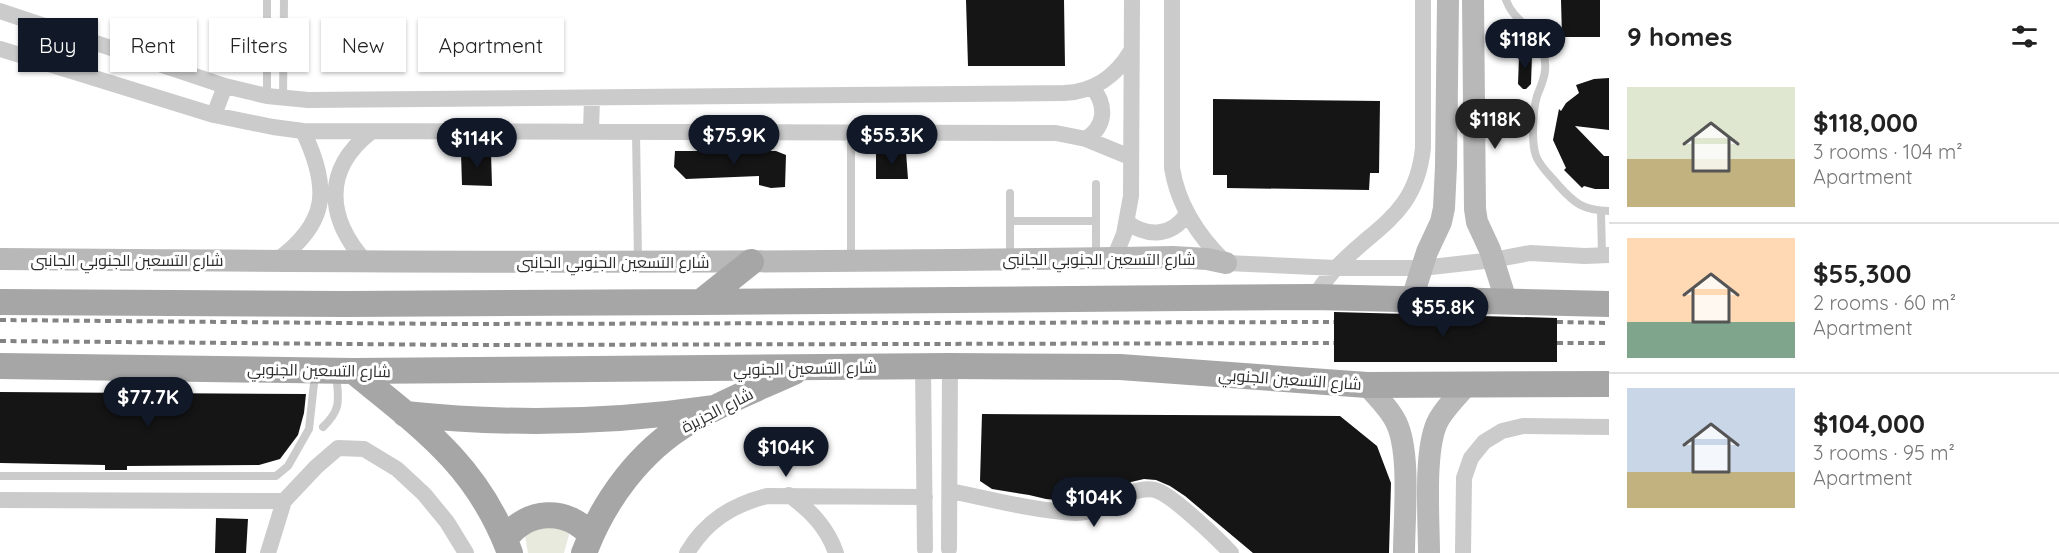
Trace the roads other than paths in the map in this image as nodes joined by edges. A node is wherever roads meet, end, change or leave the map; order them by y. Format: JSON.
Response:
{"nodes":[{"id":1,"x":267,"y":0,"type":"edge"},
{"id":2,"x":284,"y":0,"type":"edge"},
{"id":3,"x":1132,"y":0,"type":"edge"},
{"id":4,"x":1172,"y":0,"type":"edge"},
{"id":5,"x":1423,"y":0,"type":"edge"},
{"id":6,"x":1448,"y":0,"type":"edge"},
{"id":7,"x":1473,"y":0,"type":"edge"},
{"id":8,"x":1506,"y":0,"type":"edge"},
{"id":9,"x":0,"y":11,"type":"edge"},
{"id":10,"x":0,"y":49,"type":"edge"},
{"id":11,"x":1131,"y":51,"type":"junction"},
{"id":12,"x":225,"y":86,"type":"junction"},
{"id":13,"x":1092,"y":87,"type":"junction"},
{"id":14,"x":275,"y":97,"type":"junction"},
{"id":15,"x":592,"y":98,"type":"junction"},
{"id":16,"x":214,"y":115,"type":"junction"},
{"id":17,"x":303,"y":131,"type":"junction"},
{"id":18,"x":371,"y":132,"type":"junction"},
{"id":19,"x":591,"y":132,"type":"junction"},
{"id":20,"x":636,"y":132,"type":"junction"},
{"id":21,"x":851,"y":132,"type":"junction"},
{"id":22,"x":1086,"y":139,"type":"junction"},
{"id":23,"x":1130,"y":157,"type":"junction"},
{"id":24,"x":1096,"y":184,"type":"dead end"},
{"id":25,"x":1010,"y":193,"type":"dead end"},
{"id":26,"x":1605,"y":211,"type":"edge"},
{"id":27,"x":1187,"y":214,"type":"junction"},
{"id":28,"x":1010,"y":221,"type":"junction"},
{"id":29,"x":1096,"y":221,"type":"junction"},
{"id":30,"x":1127,"y":222,"type":"junction"},
{"id":31,"x":1441,"y":222,"type":"junction"},
{"id":32,"x":1478,"y":222,"type":"junction"},
{"id":33,"x":1605,"y":255,"type":"edge"},
{"id":34,"x":1105,"y":258,"type":"junction"},
{"id":35,"x":0,"y":259,"type":"edge"},
{"id":36,"x":1010,"y":260,"type":"junction"},
{"id":37,"x":1493,"y":260,"type":"junction"},
{"id":38,"x":276,"y":261,"type":"junction"},
{"id":39,"x":366,"y":262,"type":"junction"},
{"id":40,"x":638,"y":262,"type":"junction"},
{"id":41,"x":751,"y":262,"type":"junction"},
{"id":42,"x":851,"y":262,"type":"junction"},
{"id":43,"x":1226,"y":263,"type":"junction"},
{"id":44,"x":1336,"y":267,"type":"junction"},
{"id":45,"x":1422,"y":267,"type":"junction"},
{"id":46,"x":1314,"y":297,"type":"junction"},
{"id":47,"x":1412,"y":299,"type":"junction"},
{"id":48,"x":1506,"y":300,"type":"junction"},
{"id":49,"x":0,"y":302,"type":"edge"},
{"id":50,"x":701,"y":302,"type":"junction"},
{"id":51,"x":1609,"y":304,"type":"edge"},
{"id":52,"x":0,"y":366,"type":"edge"},
{"id":53,"x":923,"y":366,"type":"junction"},
{"id":54,"x":950,"y":366,"type":"junction"},
{"id":55,"x":802,"y":368,"type":"junction"},
{"id":56,"x":335,"y":370,"type":"junction"},
{"id":57,"x":1609,"y":384,"type":"edge"},
{"id":58,"x":1367,"y":385,"type":"junction"},
{"id":59,"x":1466,"y":386,"type":"junction"},
{"id":60,"x":713,"y":408,"type":"junction"},
{"id":61,"x":405,"y":414,"type":"junction"},
{"id":62,"x":323,"y":427,"type":"dead end"},
{"id":63,"x":1609,"y":427,"type":"edge"},
{"id":64,"x":1431,"y":446,"type":"junction"},
{"id":65,"x":1404,"y":448,"type":"junction"},
{"id":66,"x":925,"y":456,"type":"junction"},
{"id":67,"x":950,"y":456,"type":"junction"},
{"id":68,"x":0,"y":476,"type":"edge"},
{"id":69,"x":950,"y":491,"type":"junction"},
{"id":70,"x":789,"y":495,"type":"junction"},
{"id":71,"x":925,"y":497,"type":"junction"},
{"id":72,"x":0,"y":500,"type":"edge"},
{"id":73,"x":284,"y":501,"type":"junction"},
{"id":74,"x":587,"y":544,"type":"edge"},
{"id":75,"x":508,"y":546,"type":"edge"},
{"id":76,"x":922,"y":551,"type":"edge"},
{"id":77,"x":952,"y":551,"type":"edge"},
{"id":78,"x":268,"y":553,"type":"edge"},
{"id":79,"x":466,"y":553,"type":"edge"},
{"id":80,"x":687,"y":553,"type":"edge"},
{"id":81,"x":836,"y":553,"type":"edge"},
{"id":82,"x":1231,"y":553,"type":"edge"},
{"id":83,"x":1404,"y":553,"type":"edge"},
{"id":84,"x":1429,"y":553,"type":"edge"},
{"id":85,"x":1462,"y":553,"type":"edge"}],
"edges":[{"from":1,"to":14,"type":"lane"},
{"from":2,"to":14,"type":"lane"},
{"from":3,"to":11,"type":"street"},
{"from":4,"to":27,"type":"street"},
{"from":5,"to":44,"type":"street"},
{"from":6,"to":31,"type":"street"},
{"from":7,"to":32,"type":"street"},
{"from":8,"to":26,"type":"lane"},
{"from":9,"to":12,"type":"street"},
{"from":10,"to":16,"type":"street"},
{"from":11,"to":13,"type":"street"},
{"from":11,"to":23,"type":"street"},
{"from":12,"to":14,"type":"street"},
{"from":12,"to":16,"type":"street"},
{"from":13,"to":15,"type":"street"},
{"from":13,"to":22,"type":"street"},
{"from":14,"to":15,"type":"street"},
{"from":15,"to":19,"type":"street"},
{"from":16,"to":17,"type":"street"},
{"from":17,"to":18,"type":"street"},
{"from":17,"to":38,"type":"street"},
{"from":18,"to":19,"type":"street"},
{"from":18,"to":39,"type":"street"},
{"from":19,"to":20,"type":"street"},
{"from":20,"to":21,"type":"street"},
{"from":20,"to":40,"type":"lane"},
{"from":21,"to":22,"type":"street"},
{"from":21,"to":42,"type":"lane"},
{"from":22,"to":23,"type":"street"},
{"from":23,"to":30,"type":"street"},
{"from":24,"to":29,"type":"lane"},
{"from":25,"to":28,"type":"lane"},
{"from":26,"to":33,"type":"lane"},
{"from":27,"to":30,"type":"street"},
{"from":27,"to":43,"type":"street"},
{"from":28,"to":29,"type":"lane"},
{"from":28,"to":36,"type":"lane"},
{"from":29,"to":34,"type":"lane"},
{"from":30,"to":34,"type":"street"},
{"from":31,"to":32,"type":"street"},
{"from":31,"to":45,"type":"street"},
{"from":32,"to":37,"type":"street"},
{"from":33,"to":37,"type":"street"},
{"from":34,"to":36,"type":"street","name":"شارع التسعين الجنوبي الجانبى"},
{"from":34,"to":43,"type":"street","name":"شارع التسعين الجنوبي الجانبى"},
{"from":35,"to":38,"type":"street","name":"شارع التسعين الجنوبي الجانبى"},
{"from":36,"to":42,"type":"street","name":"شارع التسعين الجنوبي الجانبى"},
{"from":37,"to":45,"type":"street"},
{"from":37,"to":48,"type":"street"},
{"from":38,"to":39,"type":"street","name":"شارع التسعين الجنوبي الجانبى"},
{"from":39,"to":40,"type":"street","name":"شارع التسعين الجنوبي الجانبى"},
{"from":40,"to":41,"type":"street","name":"شارع التسعين الجنوبي الجانبى"},
{"from":41,"to":42,"type":"street","name":"شارع التسعين الجنوبي الجانبى"},
{"from":41,"to":50,"type":"main road"},
{"from":43,"to":44,"type":"street"},
{"from":44,"to":45,"type":"street"},
{"from":44,"to":46,"type":"street"},
{"from":45,"to":47,"type":"street"},
{"from":46,"to":47,"type":"main road"},
{"from":46,"to":50,"type":"main road"},
{"from":47,"to":48,"type":"main road"},
{"from":48,"to":51,"type":"main road"},
{"from":49,"to":50,"type":"main road"},
{"from":52,"to":56,"type":"main road","name":"شارع التسعين الجنوبي"},
{"from":53,"to":54,"type":"main road","name":"شارع التسعين الجنوبي"},
{"from":53,"to":55,"type":"main road","name":"شارع التسعين الجنوبي"},
{"from":53,"to":66,"type":"street"},
{"from":54,"to":58,"type":"main road","name":"شارع التسعين الجنوبي"},
{"from":54,"to":67,"type":"street"},
{"from":55,"to":56,"type":"main road","name":"شارع التسعين الجنوبي"},
{"from":55,"to":60,"type":"main road","name":"شارع الجزيرة"},
{"from":56,"to":61,"type":"main road"},
{"from":56,"to":62,"type":"lane"},
{"from":56,"to":68,"type":"lane"},
{"from":57,"to":59,"type":"main road","name":"شارع التسعين الجنوبي"},
{"from":58,"to":59,"type":"main road","name":"شارع التسعين الجنوبي"},
{"from":58,"to":65,"type":"street"},
{"from":59,"to":64,"type":"street"},
{"from":60,"to":61,"type":"main road"},
{"from":60,"to":74,"type":"main road","name":"شارع الجزيرة"},
{"from":61,"to":75,"type":"main road"},
{"from":63,"to":85,"type":"street"},
{"from":64,"to":65,"type":"street"},
{"from":64,"to":84,"type":"street"},
{"from":65,"to":83,"type":"street"},
{"from":66,"to":67,"type":"street"},
{"from":66,"to":71,"type":"street"},
{"from":67,"to":69,"type":"street"},
{"from":69,"to":77,"type":"street"},
{"from":69,"to":82,"type":"street"},
{"from":70,"to":71,"type":"street"},
{"from":70,"to":80,"type":"street"},
{"from":70,"to":81,"type":"street"},
{"from":71,"to":76,"type":"street"},
{"from":72,"to":73,"type":"street"},
{"from":73,"to":78,"type":"street"},
{"from":73,"to":79,"type":"street"},
{"from":74,"to":75,"type":"main road"},
{"from":76,"to":77,"type":"street"}]}
